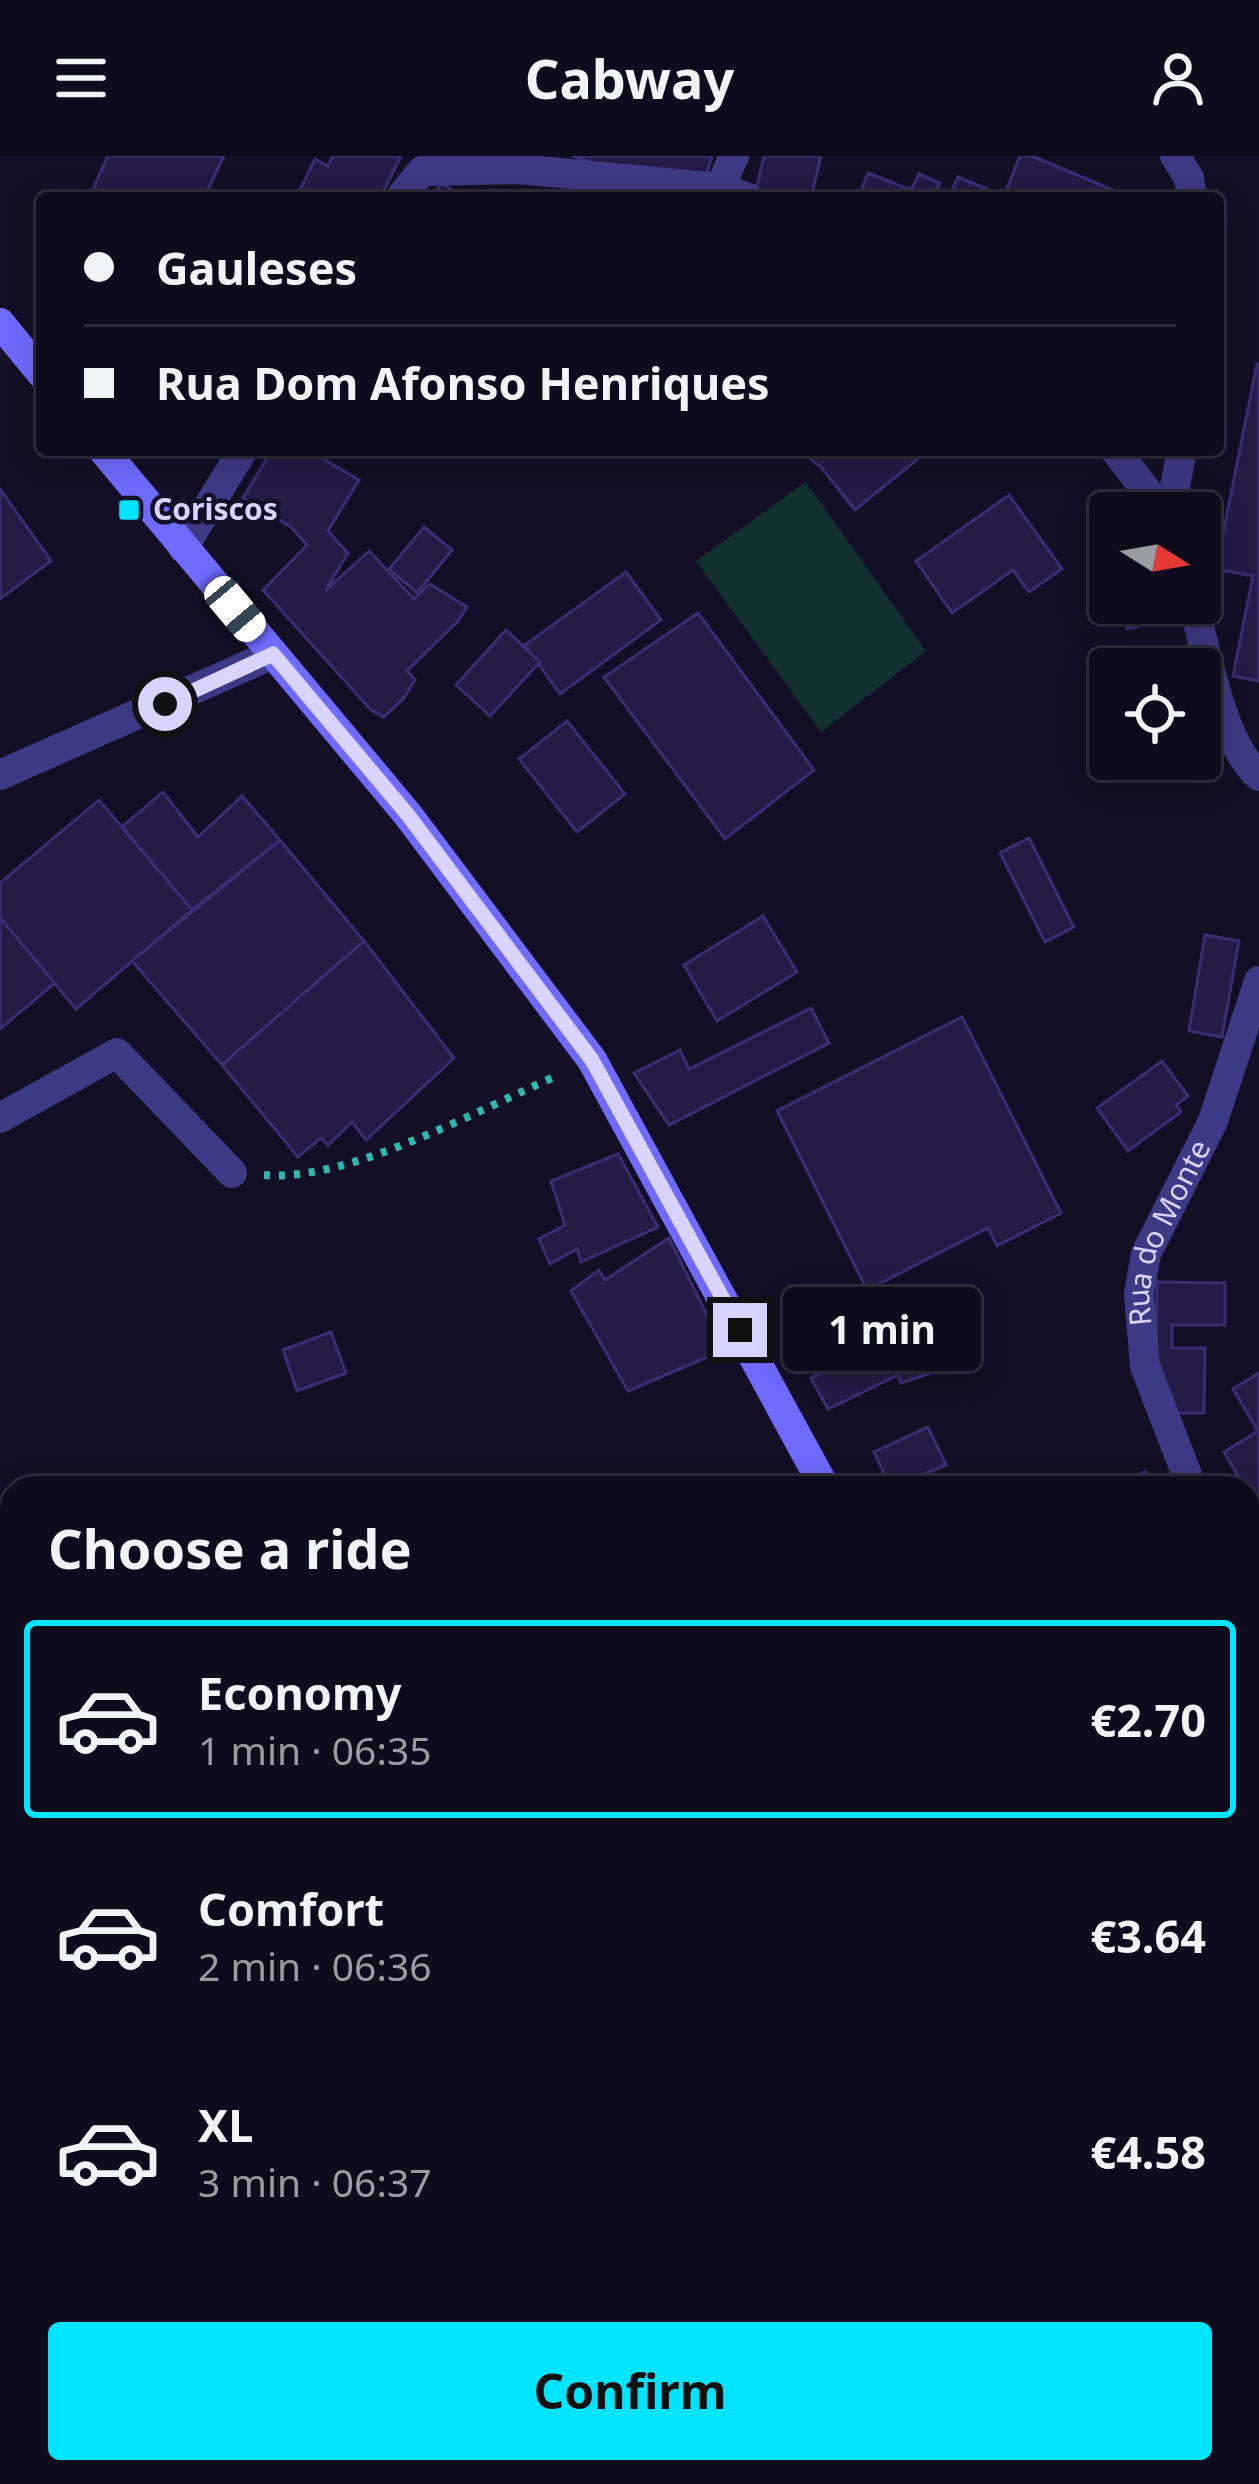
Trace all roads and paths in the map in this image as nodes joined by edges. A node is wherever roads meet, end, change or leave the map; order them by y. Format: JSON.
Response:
{"nodes":[{"id":1,"x":734,"y":156,"type":"edge"},
{"id":2,"x":1175,"y":156,"type":"edge"},
{"id":3,"x":405,"y":192,"type":"edge"},
{"id":4,"x":725,"y":192,"type":"edge"},
{"id":5,"x":734,"y":192,"type":"edge"},
{"id":6,"x":1191,"y":192,"type":"edge"},
{"id":7,"x":0,"y":323,"type":"edge"},
{"id":8,"x":36,"y":367,"type":"edge"},
{"id":9,"x":109,"y":456,"type":"edge"},
{"id":10,"x":239,"y":456,"type":"edge"},
{"id":11,"x":1120,"y":456,"type":"edge"},
{"id":12,"x":1181,"y":456,"type":"edge"},
{"id":13,"x":1150,"y":492,"type":"edge"},
{"id":14,"x":1172,"y":492,"type":"edge"},
{"id":15,"x":183,"y":548,"type":"junction"},
{"id":16,"x":1199,"y":624,"type":"edge"},
{"id":17,"x":273,"y":654,"type":"junction"},
{"id":18,"x":0,"y":775,"type":"edge"},
{"id":19,"x":1259,"y":776,"type":"edge"},
{"id":20,"x":1259,"y":981,"type":"edge"},
{"id":21,"x":592,"y":1060,"type":"junction"},
{"id":22,"x":0,"y":1118,"type":"edge"},
{"id":23,"x":232,"y":1173,"type":"joint"},
{"id":24,"x":818,"y":1476,"type":"edge"},
{"id":25,"x":1187,"y":1476,"type":"edge"}],
"edges":[{"from":1,"to":5,"type":"street"},
{"from":2,"to":6,"type":"street"},
{"from":3,"to":4,"type":"street"},
{"from":7,"to":8,"type":"main road"},
{"from":9,"to":15,"type":"main road"},
{"from":10,"to":15,"type":"street"},
{"from":11,"to":13,"type":"street"},
{"from":12,"to":14,"type":"street"},
{"from":15,"to":17,"type":"main road"},
{"from":16,"to":19,"type":"street"},
{"from":17,"to":18,"type":"street"},
{"from":17,"to":21,"type":"main road"},
{"from":20,"to":25,"type":"street","name":"Rua do Monte"},
{"from":21,"to":23,"type":"path"},
{"from":21,"to":24,"type":"main road"},
{"from":22,"to":23,"type":"street"}]}
